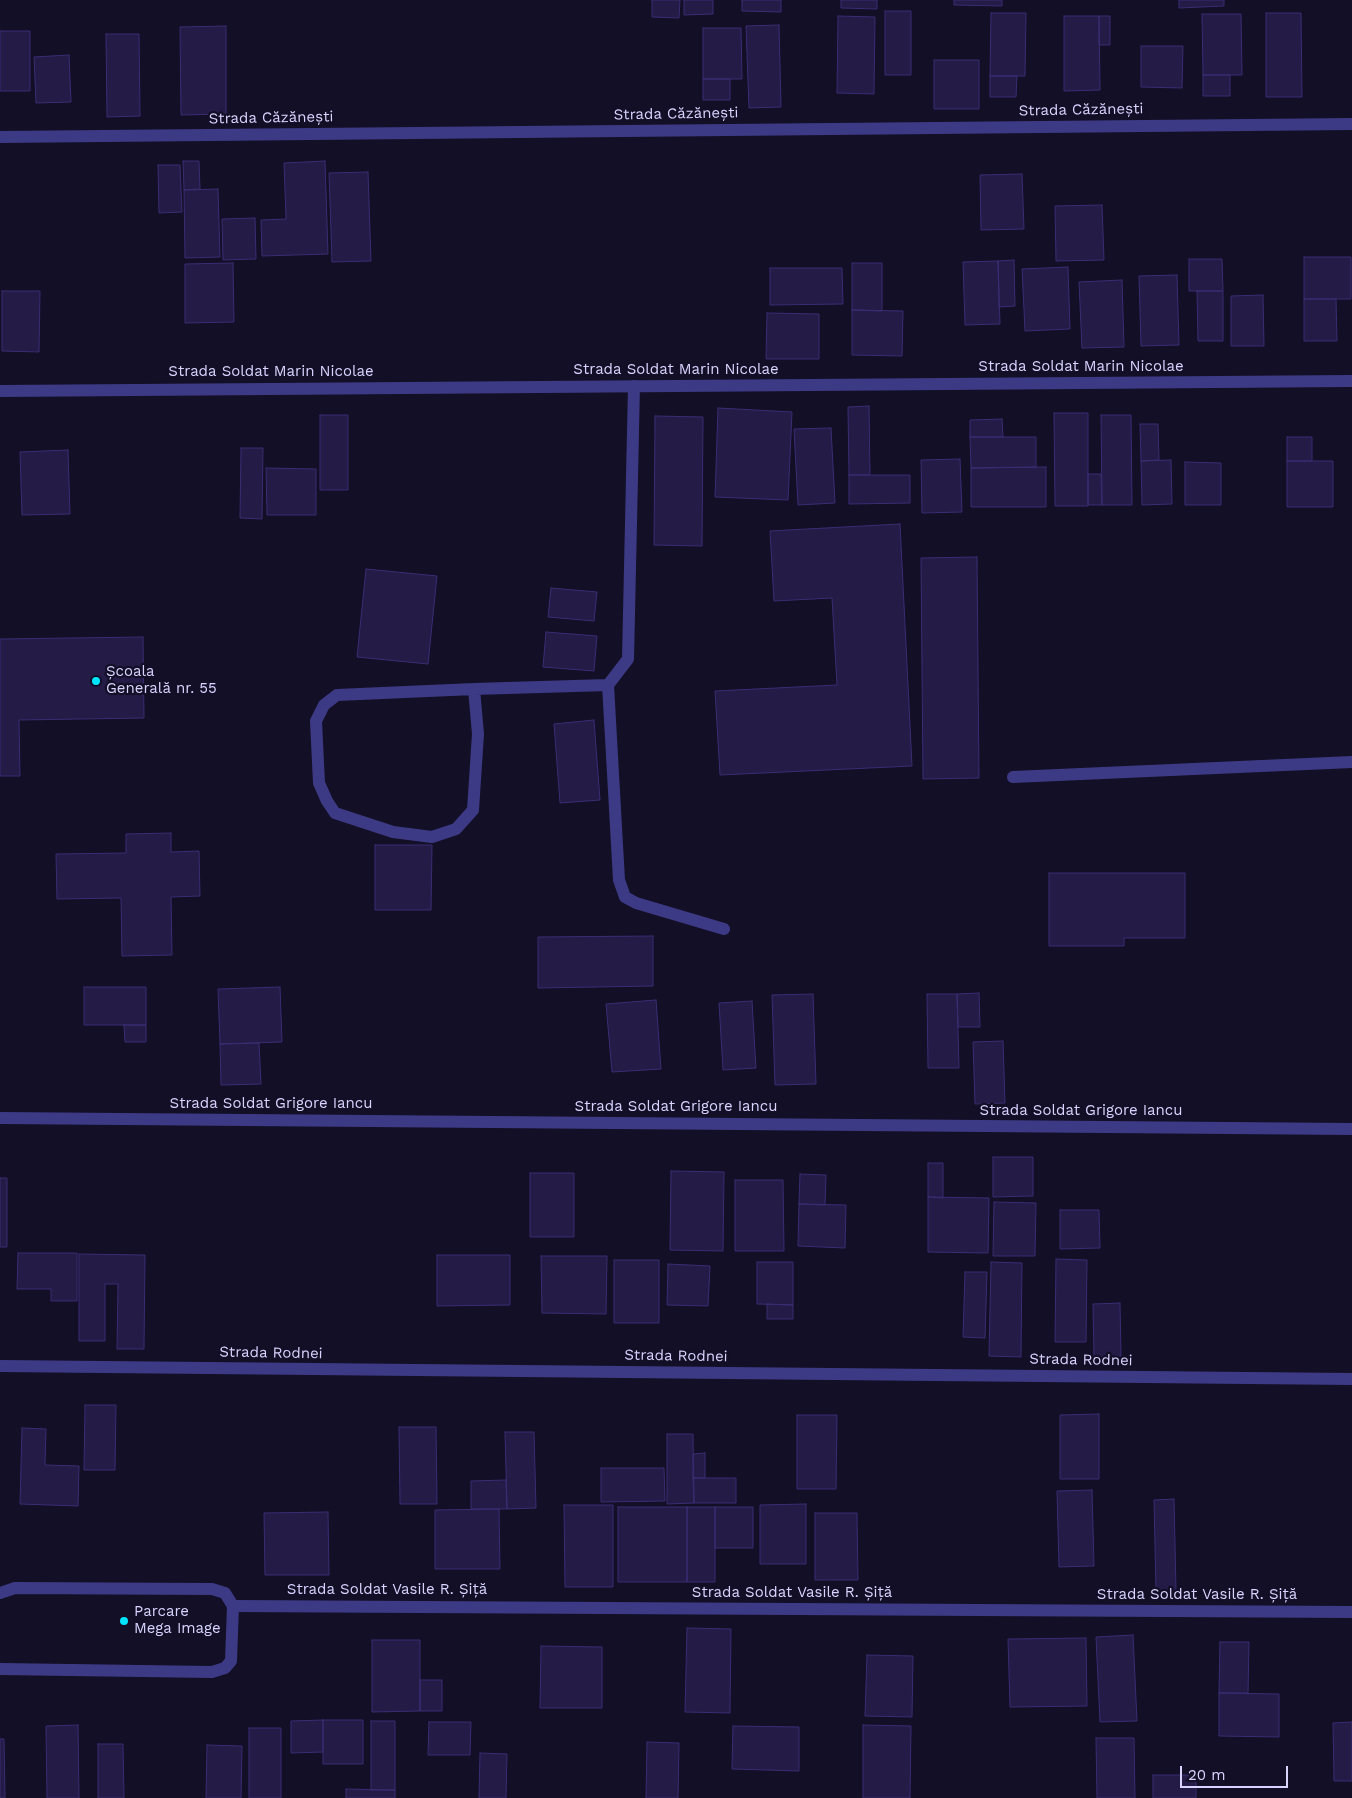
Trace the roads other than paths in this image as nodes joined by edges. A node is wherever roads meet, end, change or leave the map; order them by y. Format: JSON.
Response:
{"nodes":[{"id":1,"x":1352,"y":124,"type":"edge"},
{"id":2,"x":0,"y":137,"type":"edge"},
{"id":3,"x":1352,"y":381,"type":"edge"},
{"id":4,"x":634,"y":386,"type":"junction"},
{"id":5,"x":0,"y":391,"type":"edge"},
{"id":6,"x":608,"y":685,"type":"junction"},
{"id":7,"x":474,"y":689,"type":"junction"},
{"id":8,"x":1352,"y":762,"type":"edge"},
{"id":9,"x":1013,"y":777,"type":"dead end"},
{"id":10,"x":724,"y":929,"type":"dead end"},
{"id":11,"x":0,"y":1118,"type":"edge"},
{"id":12,"x":1352,"y":1129,"type":"edge"},
{"id":13,"x":0,"y":1366,"type":"edge"},
{"id":14,"x":1352,"y":1378,"type":"edge"},
{"id":15,"x":0,"y":1593,"type":"edge"},
{"id":16,"x":233,"y":1606,"type":"junction"},
{"id":17,"x":1352,"y":1612,"type":"edge"},
{"id":18,"x":0,"y":1669,"type":"edge"}],
"edges":[{"from":1,"to":2,"type":"street","name":"Strada Căzănești"},
{"from":3,"to":4,"type":"street","name":"Strada Soldat Marin Nicolae"},
{"from":4,"to":5,"type":"street","name":"Strada Soldat Marin Nicolae"},
{"from":4,"to":6,"type":"street"},
{"from":6,"to":7,"type":"street"},
{"from":6,"to":10,"type":"street"},
{"from":7,"to":7,"type":"street"},
{"from":8,"to":9,"type":"street"},
{"from":11,"to":12,"type":"street","name":"Strada Soldat Grigore Iancu"},
{"from":13,"to":14,"type":"street","name":"Strada Rodnei"},
{"from":15,"to":16,"type":"street"},
{"from":16,"to":17,"type":"street","name":"Strada Soldat Vasile R. Șiță"},
{"from":16,"to":18,"type":"street"}]}
